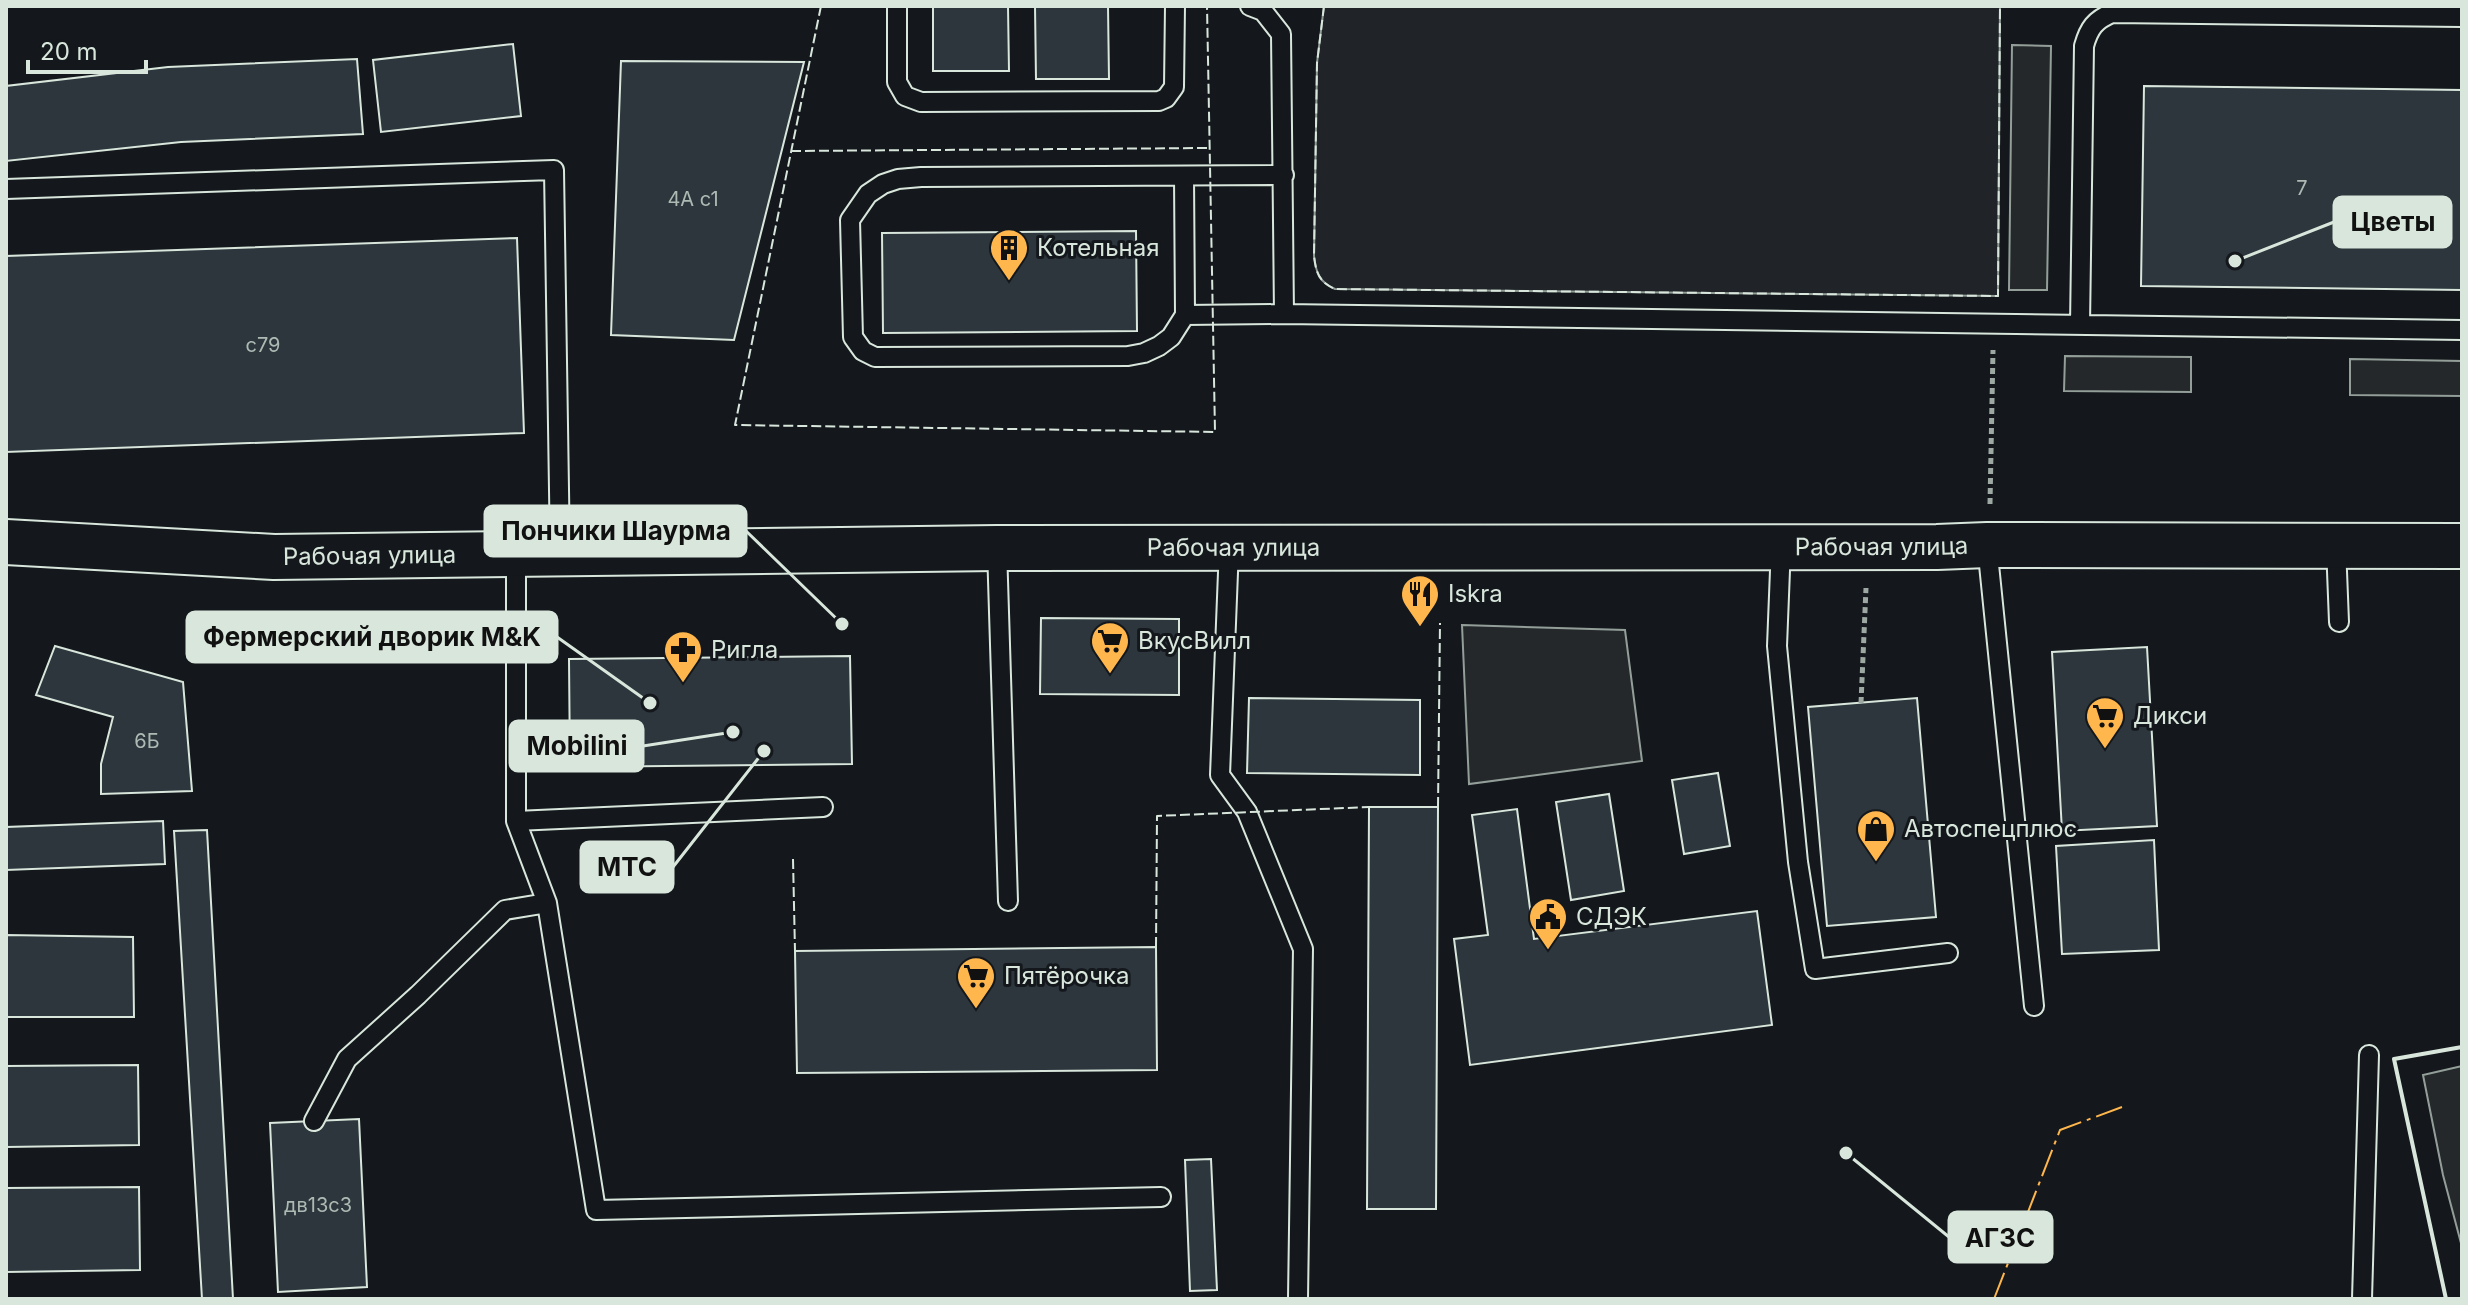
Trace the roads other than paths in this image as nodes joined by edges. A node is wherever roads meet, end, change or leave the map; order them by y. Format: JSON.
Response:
{"nodes":[{"id":1,"x":897,"y":6,"type":"edge"},
{"id":2,"x":1175,"y":6,"type":"edge"},
{"id":3,"x":1250,"y":6,"type":"edge"},
{"id":4,"x":2140,"y":10,"type":"edge"},
{"id":5,"x":2462,"y":17,"type":"edge"},
{"id":6,"x":1284,"y":175,"type":"junction"},
{"id":7,"x":1184,"y":176,"type":"junction"},
{"id":8,"x":6,"y":189,"type":"edge"},
{"id":9,"x":1284,"y":314,"type":"junction"},
{"id":10,"x":1185,"y":315,"type":"junction"},
{"id":11,"x":2080,"y":325,"type":"junction"},
{"id":12,"x":2462,"y":330,"type":"edge"},
{"id":13,"x":1988,"y":529,"type":"junction"},
{"id":14,"x":6,"y":542,"type":"edge"},
{"id":15,"x":1781,"y":545,"type":"junction"},
{"id":16,"x":2336,"y":546,"type":"junction"},
{"id":17,"x":2462,"y":546,"type":"edge"},
{"id":18,"x":1229,"y":547,"type":"junction"},
{"id":19,"x":997,"y":548,"type":"junction"},
{"id":20,"x":516,"y":553,"type":"junction"},
{"id":21,"x":560,"y":553,"type":"junction"},
{"id":22,"x":2339,"y":622,"type":"dead end"},
{"id":23,"x":823,"y":807,"type":"dead end"},
{"id":24,"x":516,"y":821,"type":"junction"},
{"id":25,"x":1008,"y":901,"type":"dead end"},
{"id":26,"x":547,"y":903,"type":"junction"},
{"id":27,"x":1948,"y":953,"type":"dead end"},
{"id":28,"x":2034,"y":1006,"type":"dead end"},
{"id":29,"x":2369,"y":1055,"type":"dead end"},
{"id":30,"x":314,"y":1121,"type":"dead end"},
{"id":31,"x":1161,"y":1197,"type":"dead end"},
{"id":32,"x":1298,"y":1299,"type":"edge"},
{"id":33,"x":2362,"y":1299,"type":"edge"}],
"edges":[{"from":1,"to":2,"type":"lane"},
{"from":3,"to":6,"type":"lane"},
{"from":4,"to":5,"type":"lane"},
{"from":4,"to":11,"type":"lane"},
{"from":6,"to":7,"type":"lane"},
{"from":6,"to":9,"type":"lane"},
{"from":7,"to":10,"type":"lane"},
{"from":7,"to":10,"type":"lane"},
{"from":8,"to":21,"type":"lane"},
{"from":9,"to":10,"type":"lane"},
{"from":9,"to":11,"type":"lane"},
{"from":11,"to":12,"type":"lane"},
{"from":13,"to":15,"type":"street","name":"Рабочая улица"},
{"from":13,"to":16,"type":"street","name":"Рабочая улица"},
{"from":13,"to":28,"type":"lane"},
{"from":14,"to":20,"type":"street","name":"Рабочая улица"},
{"from":15,"to":18,"type":"street","name":"Рабочая улица"},
{"from":15,"to":27,"type":"lane"},
{"from":16,"to":17,"type":"street","name":"Рабочая улица"},
{"from":16,"to":22,"type":"lane"},
{"from":18,"to":19,"type":"street","name":"Рабочая улица"},
{"from":18,"to":32,"type":"lane"},
{"from":19,"to":21,"type":"street","name":"Рабочая улица"},
{"from":19,"to":25,"type":"lane"},
{"from":20,"to":21,"type":"street","name":"Рабочая улица"},
{"from":20,"to":24,"type":"lane"},
{"from":23,"to":24,"type":"lane"},
{"from":24,"to":26,"type":"lane"},
{"from":26,"to":30,"type":"lane"},
{"from":26,"to":31,"type":"lane"},
{"from":29,"to":33,"type":"lane"}]}
